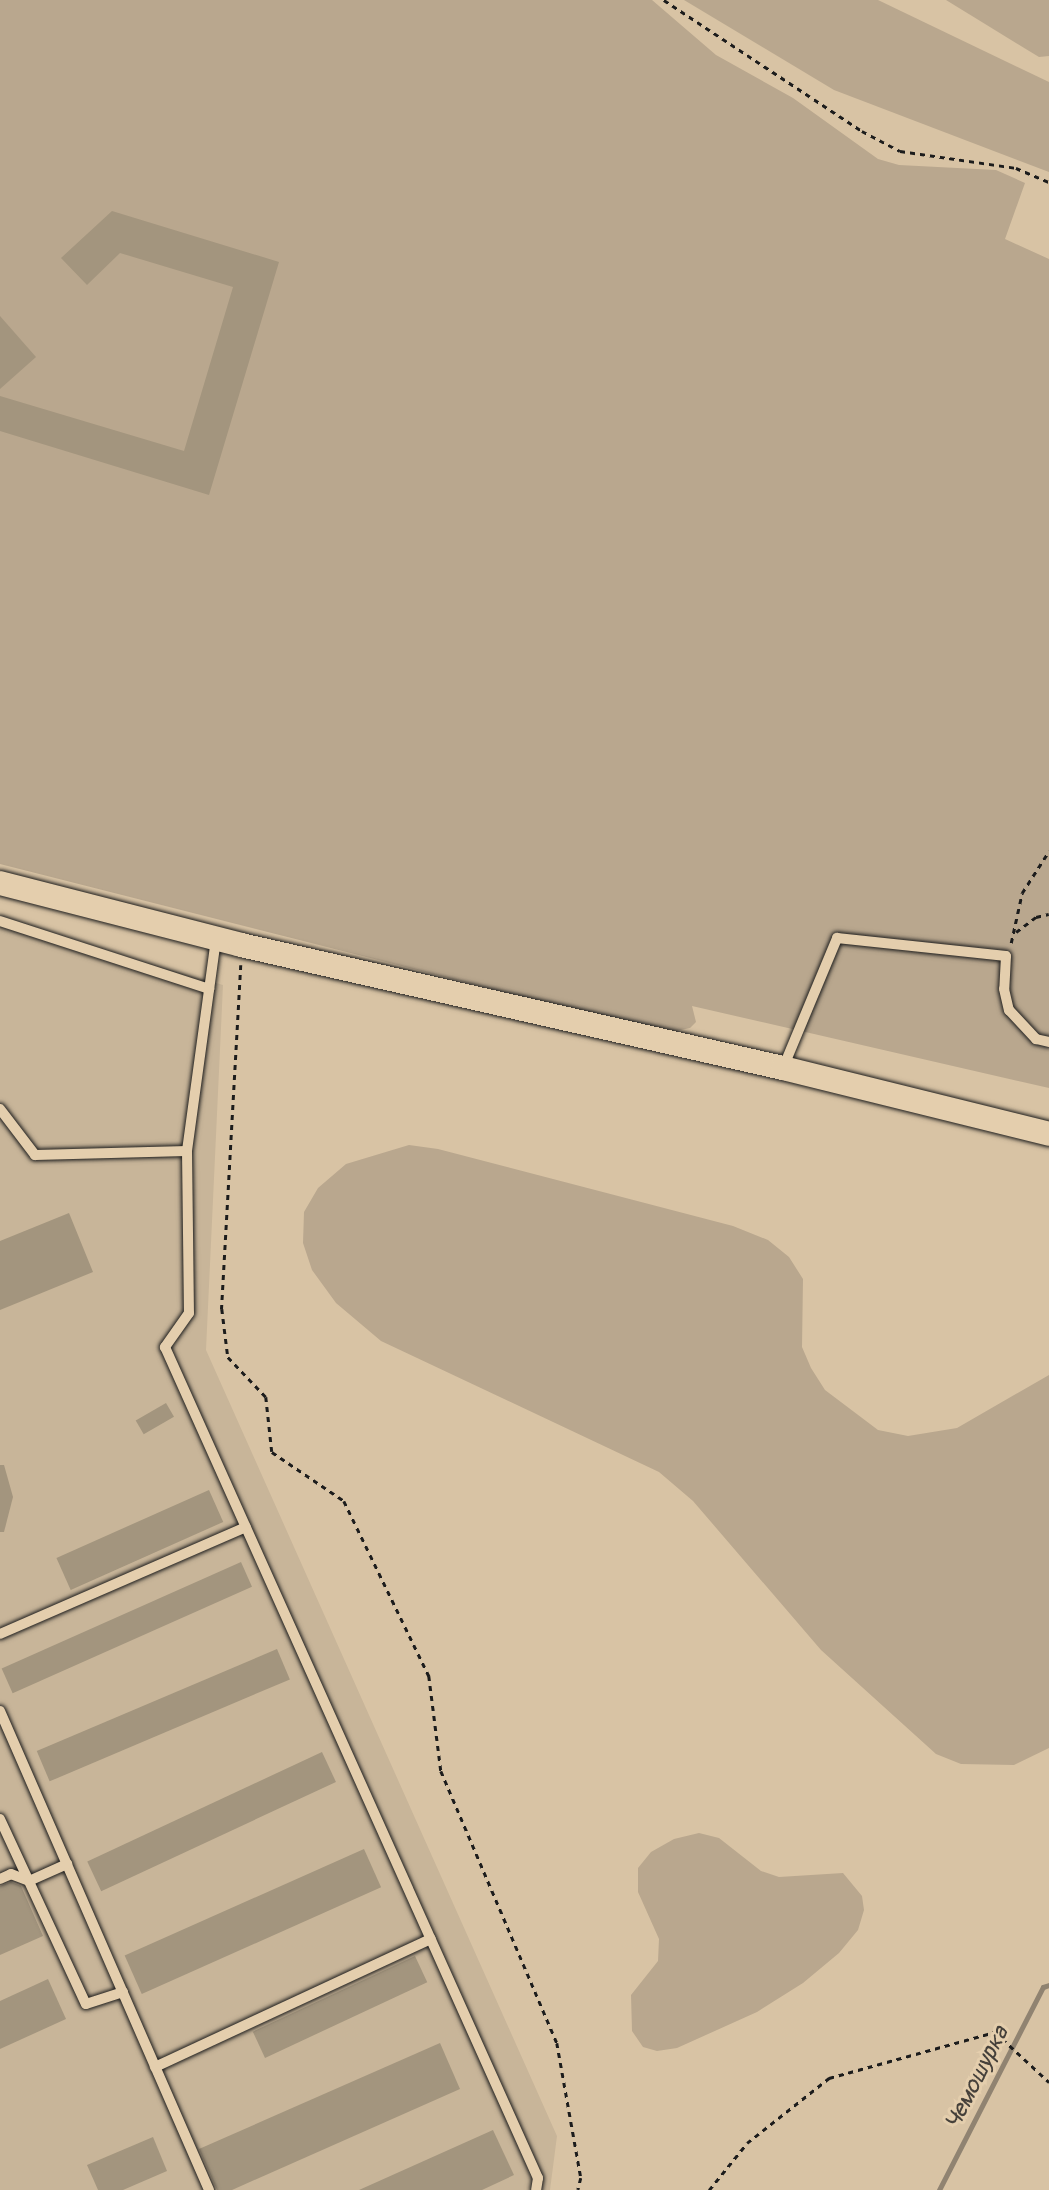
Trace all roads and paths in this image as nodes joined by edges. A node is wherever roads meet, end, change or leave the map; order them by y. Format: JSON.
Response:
{"nodes":[{"id":1,"x":664,"y":0,"type":"edge"},
{"id":2,"x":1049,"y":182,"type":"edge"},
{"id":3,"x":1049,"y":851,"type":"edge"},
{"id":4,"x":0,"y":883,"type":"edge"},
{"id":5,"x":1049,"y":914,"type":"edge"},
{"id":6,"x":0,"y":921,"type":"edge"},
{"id":7,"x":1014,"y":933,"type":"junction"},
{"id":8,"x":216,"y":939,"type":"junction"},
{"id":9,"x":241,"y":944,"type":"junction"},
{"id":10,"x":1006,"y":956,"type":"junction"},
{"id":11,"x":209,"y":989,"type":"junction"},
{"id":12,"x":1049,"y":1042,"type":"edge"},
{"id":13,"x":783,"y":1068,"type":"junction"},
{"id":14,"x":0,"y":1109,"type":"edge"},
{"id":15,"x":1049,"y":1134,"type":"edge"},
{"id":16,"x":187,"y":1151,"type":"junction"},
{"id":17,"x":246,"y":1527,"type":"junction"},
{"id":18,"x":0,"y":1634,"type":"edge"},
{"id":19,"x":0,"y":1711,"type":"edge"},
{"id":20,"x":0,"y":1819,"type":"edge"},
{"id":21,"x":67,"y":1864,"type":"junction"},
{"id":22,"x":0,"y":1880,"type":"edge"},
{"id":23,"x":29,"y":1881,"type":"junction"},
{"id":24,"x":431,"y":1939,"type":"junction"},
{"id":25,"x":123,"y":1992,"type":"junction"},
{"id":26,"x":155,"y":2067,"type":"junction"},
{"id":27,"x":1049,"y":2082,"type":"edge"},
{"id":28,"x":209,"y":2190,"type":"edge"},
{"id":29,"x":536,"y":2190,"type":"edge"},
{"id":30,"x":578,"y":2190,"type":"edge"},
{"id":31,"x":709,"y":2190,"type":"edge"}],
"edges":[{"from":1,"to":2,"type":"path"},
{"from":3,"to":7,"type":"path"},
{"from":4,"to":8,"type":"street"},
{"from":5,"to":7,"type":"path"},
{"from":6,"to":11,"type":"lane"},
{"from":7,"to":10,"type":"path"},
{"from":8,"to":9,"type":"street"},
{"from":8,"to":11,"type":"lane"},
{"from":9,"to":13,"type":"street"},
{"from":9,"to":30,"type":"path"},
{"from":10,"to":12,"type":"lane"},
{"from":10,"to":13,"type":"lane"},
{"from":11,"to":16,"type":"lane"},
{"from":13,"to":15,"type":"street"},
{"from":14,"to":16,"type":"lane"},
{"from":16,"to":17,"type":"lane"},
{"from":17,"to":18,"type":"lane"},
{"from":17,"to":24,"type":"lane"},
{"from":19,"to":21,"type":"lane"},
{"from":20,"to":23,"type":"lane"},
{"from":21,"to":23,"type":"lane"},
{"from":21,"to":25,"type":"lane"},
{"from":22,"to":23,"type":"lane"},
{"from":23,"to":25,"type":"lane"},
{"from":24,"to":26,"type":"lane"},
{"from":24,"to":29,"type":"lane"},
{"from":25,"to":26,"type":"lane"},
{"from":26,"to":28,"type":"lane"},
{"from":27,"to":31,"type":"path"}]}
